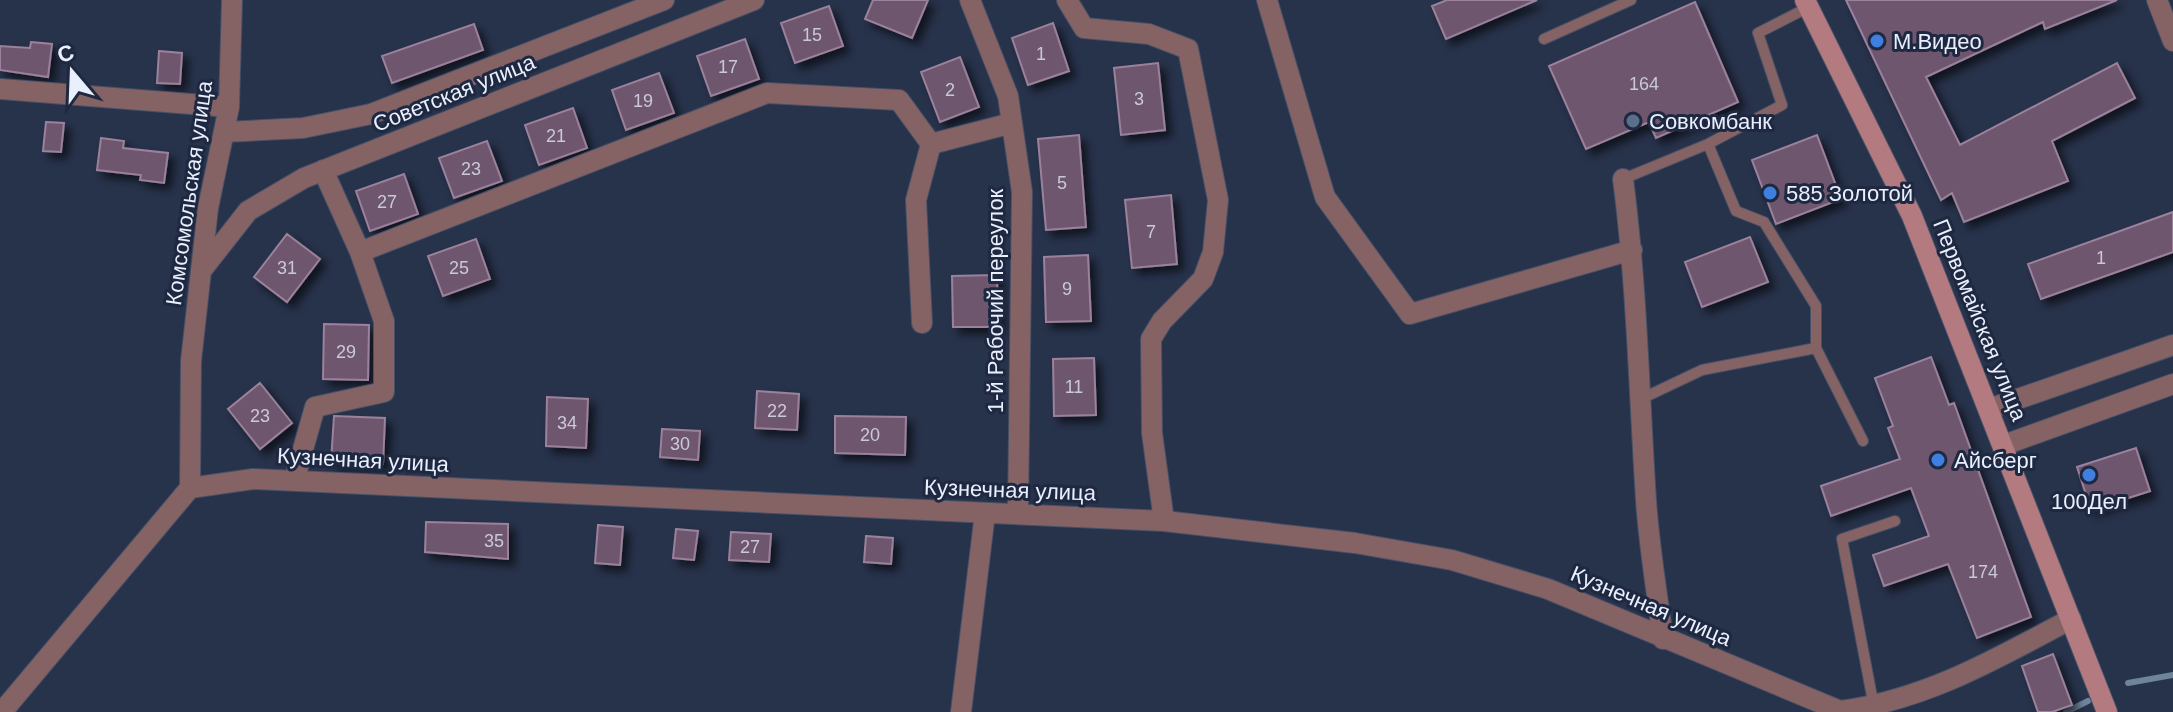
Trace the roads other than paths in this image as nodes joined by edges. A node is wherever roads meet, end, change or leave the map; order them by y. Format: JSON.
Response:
{"nodes":[{"id":1,"x":232,"y":0,"type":"edge"},
{"id":2,"x":664,"y":0,"type":"edge"},
{"id":3,"x":754,"y":0,"type":"edge"},
{"id":4,"x":970,"y":0,"type":"edge"},
{"id":5,"x":1067,"y":0,"type":"edge"},
{"id":6,"x":1267,"y":0,"type":"edge"},
{"id":7,"x":1631,"y":0,"type":"edge"},
{"id":8,"x":2157,"y":0,"type":"edge"},
{"id":9,"x":1807,"y":4,"type":"edge"},
{"id":10,"x":1544,"y":39,"type":"dead end"},
{"id":11,"x":2173,"y":41,"type":"edge"},
{"id":12,"x":0,"y":89,"type":"edge"},
{"id":13,"x":229,"y":107,"type":"junction"},
{"id":14,"x":1012,"y":123,"type":"junction"},
{"id":15,"x":225,"y":132,"type":"junction"},
{"id":16,"x":931,"y":144,"type":"junction"},
{"id":17,"x":1708,"y":144,"type":"junction"},
{"id":18,"x":323,"y":170,"type":"junction"},
{"id":19,"x":1623,"y":179,"type":"joint"},
{"id":20,"x":1632,"y":250,"type":"junction"},
{"id":21,"x":360,"y":252,"type":"junction"},
{"id":22,"x":201,"y":271,"type":"junction"},
{"id":23,"x":922,"y":323,"type":"dead end"},
{"id":24,"x":2173,"y":345,"type":"edge"},
{"id":25,"x":1816,"y":348,"type":"junction"},
{"id":26,"x":2173,"y":384,"type":"edge"},
{"id":27,"x":1643,"y":398,"type":"junction"},
{"id":28,"x":1989,"y":409,"type":"junction"},
{"id":29,"x":1863,"y":441,"type":"dead end"},
{"id":30,"x":2004,"y":445,"type":"junction"},
{"id":31,"x":294,"y":481,"type":"junction"},
{"id":32,"x":190,"y":488,"type":"junction"},
{"id":33,"x":985,"y":513,"type":"junction"},
{"id":34,"x":1018,"y":513,"type":"junction"},
{"id":35,"x":1164,"y":521,"type":"junction"},
{"id":36,"x":1895,"y":521,"type":"dead end"},
{"id":37,"x":2071,"y":619,"type":"junction"},
{"id":38,"x":1663,"y":639,"type":"junction"},
{"id":39,"x":1874,"y":707,"type":"junction"},
{"id":40,"x":2,"y":712,"type":"edge"},
{"id":41,"x":961,"y":712,"type":"edge"},
{"id":42,"x":2107,"y":712,"type":"edge"}],
"edges":[{"from":1,"to":13,"type":"street","name":"Комсомольская улица"},
{"from":2,"to":15,"type":"street","name":"Советская улица"},
{"from":3,"to":18,"type":"street","name":"Советская улица"},
{"from":4,"to":14,"type":"street","name":"1-й Рабочий переулок"},
{"from":5,"to":35,"type":"street"},
{"from":6,"to":20,"type":"street"},
{"from":7,"to":10,"type":"lane"},
{"from":8,"to":11,"type":"street"},
{"from":9,"to":17,"type":"lane"},
{"from":9,"to":28,"type":"main road","name":"Первомайская улица"},
{"from":12,"to":13,"type":"street"},
{"from":13,"to":15,"type":"street","name":"Комсомольская улица"},
{"from":14,"to":16,"type":"street"},
{"from":14,"to":34,"type":"street","name":"1-й Рабочий переулок"},
{"from":15,"to":22,"type":"street","name":"Комсомольская улица"},
{"from":16,"to":21,"type":"street"},
{"from":16,"to":23,"type":"street"},
{"from":17,"to":19,"type":"lane"},
{"from":17,"to":25,"type":"lane"},
{"from":18,"to":21,"type":"street"},
{"from":18,"to":22,"type":"street","name":"Советская улица"},
{"from":19,"to":20,"type":"street"},
{"from":20,"to":27,"type":"street"},
{"from":21,"to":31,"type":"street"},
{"from":22,"to":32,"type":"street","name":"Комсомольская улица"},
{"from":24,"to":28,"type":"street"},
{"from":25,"to":27,"type":"lane"},
{"from":25,"to":29,"type":"lane"},
{"from":26,"to":30,"type":"street"},
{"from":27,"to":38,"type":"street"},
{"from":28,"to":30,"type":"main road","name":"Первомайская улица"},
{"from":30,"to":37,"type":"main road","name":"Первомайская улица"},
{"from":31,"to":32,"type":"street","name":"Кузнечная улица"},
{"from":31,"to":33,"type":"street","name":"Кузнечная улица"},
{"from":32,"to":40,"type":"street"},
{"from":33,"to":34,"type":"street","name":"Кузнечная улица"},
{"from":33,"to":41,"type":"street"},
{"from":34,"to":35,"type":"street","name":"Кузнечная улица"},
{"from":35,"to":38,"type":"street","name":"Кузнечная улица"},
{"from":36,"to":39,"type":"lane"},
{"from":37,"to":39,"type":"street","name":"Кузнечная улица"},
{"from":37,"to":42,"type":"main road","name":"Первомайская улица"},
{"from":38,"to":39,"type":"street","name":"Кузнечная улица"}]}
